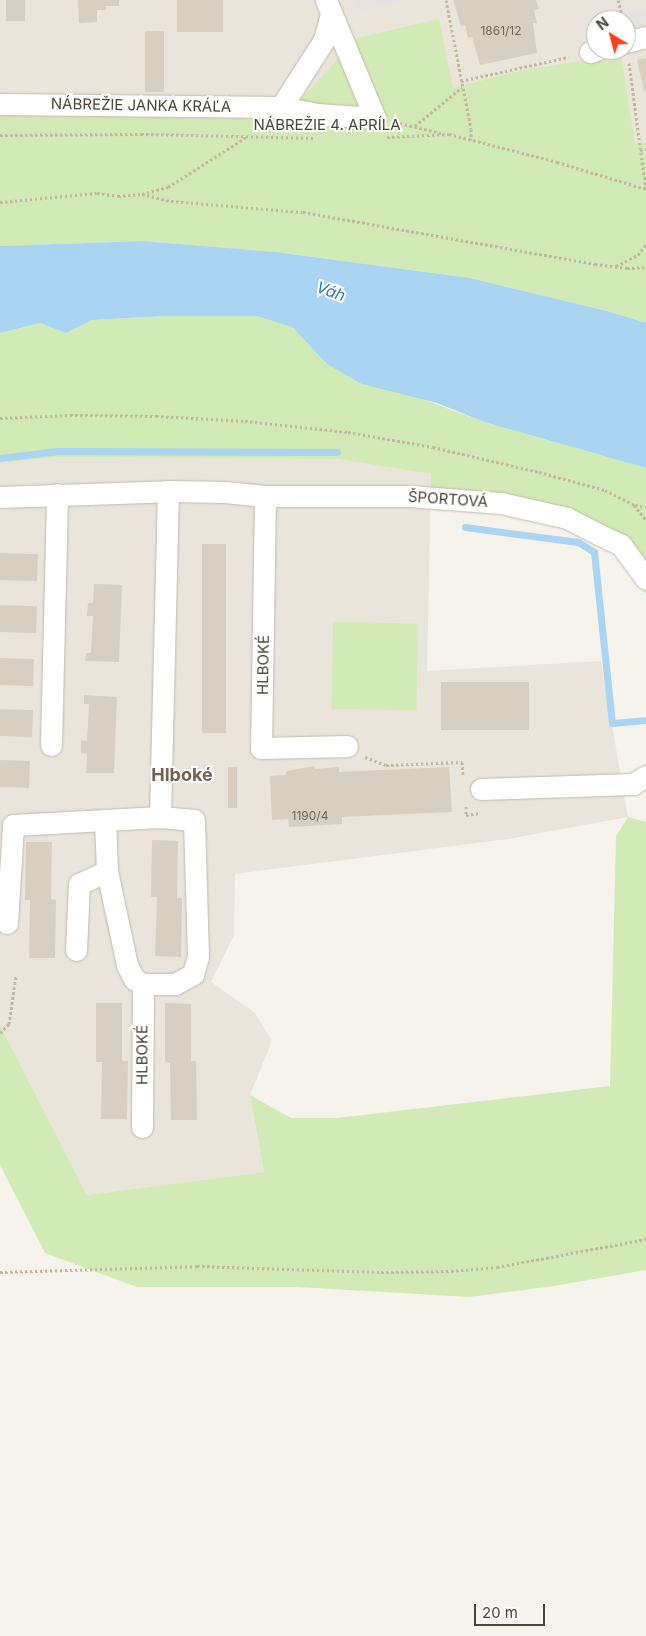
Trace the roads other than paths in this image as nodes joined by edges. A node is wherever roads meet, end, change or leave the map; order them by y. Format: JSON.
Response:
{"nodes":[{"id":1,"x":328,"y":6,"type":"edge"},
{"id":2,"x":0,"y":104,"type":"edge"},
{"id":3,"x":281,"y":107,"type":"junction"},
{"id":4,"x":168,"y":491,"type":"junction"},
{"id":5,"x":57,"y":494,"type":"junction"},
{"id":6,"x":265,"y":496,"type":"junction"},
{"id":7,"x":0,"y":497,"type":"edge"},
{"id":8,"x":646,"y":579,"type":"edge"},
{"id":9,"x":51,"y":745,"type":"dead end"},
{"id":10,"x":347,"y":746,"type":"dead end"},
{"id":11,"x":646,"y":776,"type":"edge"},
{"id":12,"x":481,"y":790,"type":"dead end"},
{"id":13,"x":160,"y":817,"type":"junction"},
{"id":14,"x":106,"y":820,"type":"junction"},
{"id":15,"x":107,"y":871,"type":"junction"},
{"id":16,"x":7,"y":924,"type":"dead end"},
{"id":17,"x":76,"y":950,"type":"dead end"},
{"id":18,"x":143,"y":984,"type":"junction"},
{"id":19,"x":142,"y":1127,"type":"dead end"}],
"edges":[{"from":1,"to":3,"type":"street"},
{"from":1,"to":3,"type":"street","name":"NÁBREŽIE JANKA KRÁĽA"},
{"from":2,"to":3,"type":"street","name":"NÁBREŽIE JANKA KRÁĽA"},
{"from":4,"to":5,"type":"street"},
{"from":4,"to":6,"type":"street","name":"ŠPORTOVÁ"},
{"from":4,"to":13,"type":"street"},
{"from":5,"to":7,"type":"street"},
{"from":5,"to":9,"type":"street"},
{"from":6,"to":8,"type":"street","name":"ŠPORTOVÁ"},
{"from":6,"to":10,"type":"street","name":"HLBOKÉ"},
{"from":11,"to":12,"type":"street"},
{"from":13,"to":14,"type":"street"},
{"from":13,"to":18,"type":"street"},
{"from":14,"to":15,"type":"street"},
{"from":14,"to":16,"type":"street"},
{"from":15,"to":17,"type":"street"},
{"from":15,"to":18,"type":"street"},
{"from":18,"to":19,"type":"street","name":"HLBOKÉ"}]}
